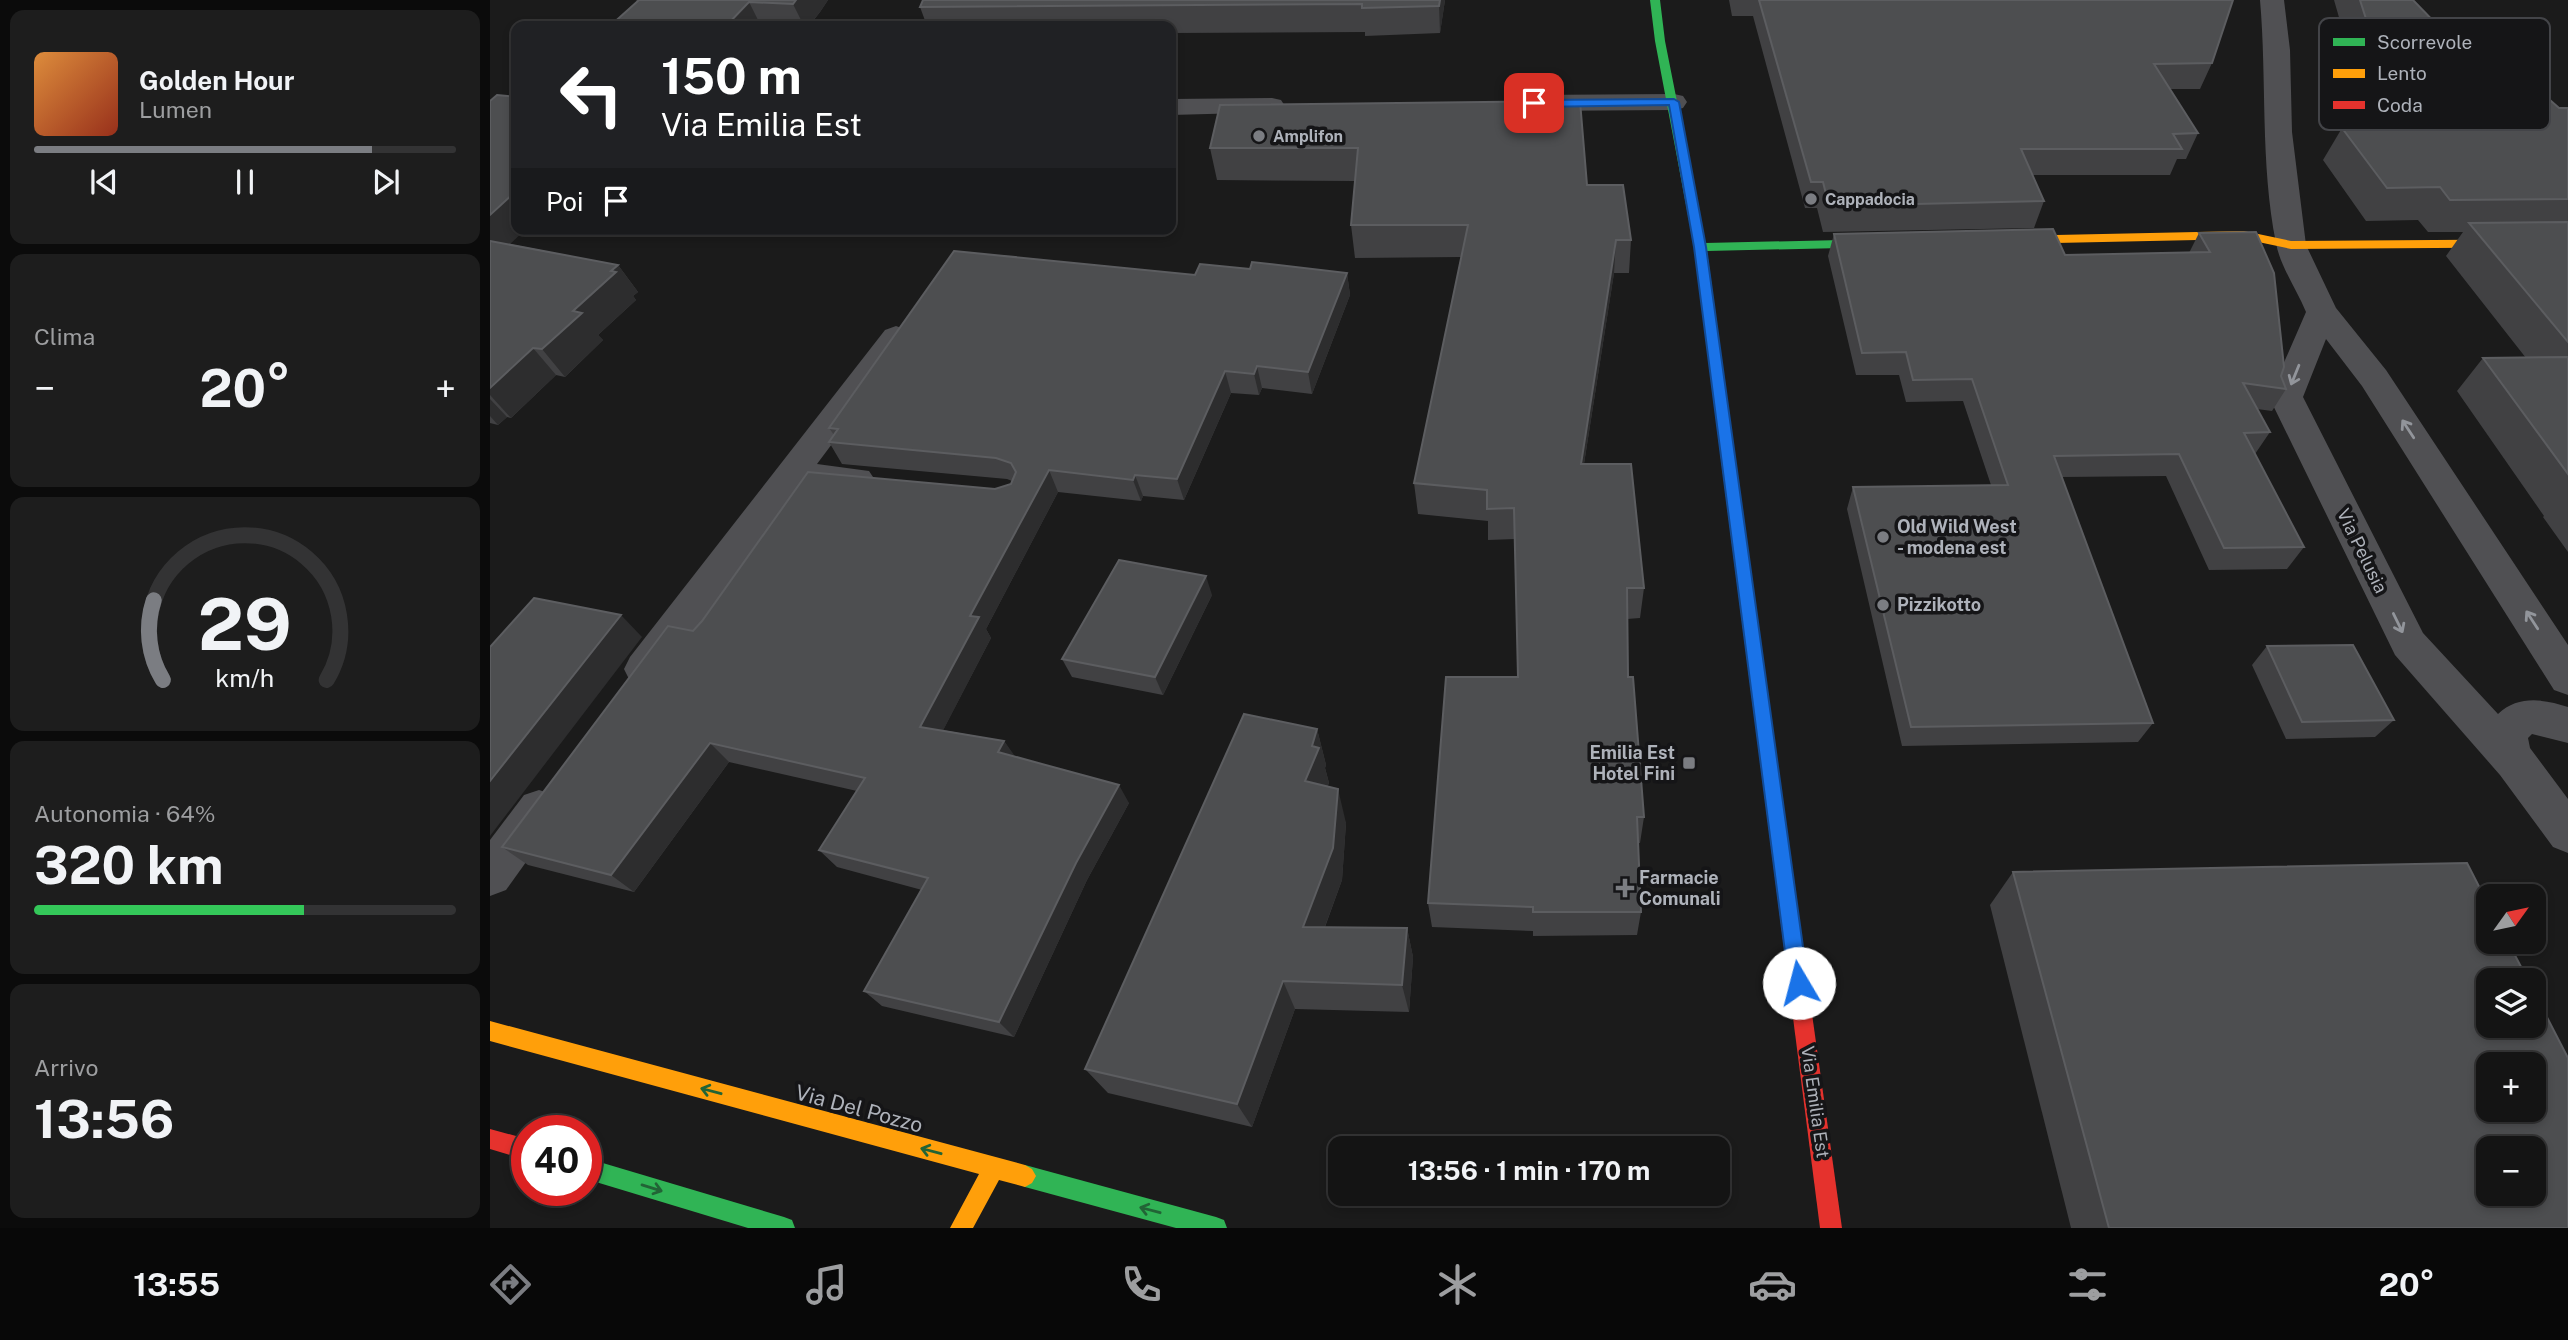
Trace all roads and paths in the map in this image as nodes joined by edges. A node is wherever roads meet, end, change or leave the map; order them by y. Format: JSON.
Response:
{"nodes":[{"id":1,"x":1655,"y":0,"type":"edge"},
{"id":2,"x":2272,"y":0,"type":"edge"},
{"id":3,"x":1674,"y":102,"type":"junction"},
{"id":4,"x":1506,"y":104,"type":"edge"},
{"id":5,"x":1296,"y":106,"type":"edge"},
{"id":6,"x":1176,"y":107,"type":"edge"},
{"id":7,"x":1993,"y":240,"type":"edge"},
{"id":8,"x":1896,"y":242,"type":"edge"},
{"id":9,"x":2568,"y":243,"type":"edge"},
{"id":10,"x":2291,"y":245,"type":"junction"},
{"id":11,"x":1700,"y":247,"type":"junction"},
{"id":12,"x":2322,"y":312,"type":"junction"},
{"id":13,"x":911,"y":317,"type":"edge"},
{"id":14,"x":790,"y":474,"type":"junction"},
{"id":15,"x":898,"y":484,"type":"edge"},
{"id":16,"x":2568,"y":678,"type":"edge"},
{"id":17,"x":624,"y":697,"type":"edge"},
{"id":18,"x":2568,"y":725,"type":"edge"},
{"id":19,"x":2515,"y":762,"type":"junction"},
{"id":20,"x":557,"y":786,"type":"edge"},
{"id":21,"x":2568,"y":797,"type":"edge"},
{"id":22,"x":2568,"y":834,"type":"edge"},
{"id":23,"x":490,"y":875,"type":"edge"},
{"id":24,"x":490,"y":1031,"type":"edge"},
{"id":25,"x":490,"y":1139,"type":"edge"},
{"id":26,"x":511,"y":1145,"type":"edge"},
{"id":27,"x":995,"y":1168,"type":"junction"},
{"id":28,"x":602,"y":1173,"type":"edge"},
{"id":29,"x":784,"y":1228,"type":"edge"},
{"id":30,"x":961,"y":1228,"type":"edge"},
{"id":31,"x":1216,"y":1228,"type":"edge"},
{"id":32,"x":1831,"y":1228,"type":"edge"}],
"edges":[{"from":1,"to":3,"type":"street","name":"Via Emilia Est"},
{"from":2,"to":10,"type":"street"},
{"from":3,"to":4,"type":"street"},
{"from":3,"to":11,"type":"street","name":"Via Emilia Est"},
{"from":5,"to":6,"type":"street"},
{"from":7,"to":10,"type":"street"},
{"from":8,"to":11,"type":"street"},
{"from":9,"to":10,"type":"street"},
{"from":10,"to":12,"type":"street"},
{"from":11,"to":32,"type":"street","name":"Via Emilia Est"},
{"from":16,"to":12,"type":"street","one_way":true},
{"from":12,"to":19,"type":"street","name":"Via Pelusia","one_way":true},
{"from":13,"to":14,"type":"street"},
{"from":14,"to":15,"type":"street"},
{"from":14,"to":17,"type":"street"},
{"from":18,"to":19,"type":"street","name":"Via Pelusia"},
{"from":19,"to":21,"type":"street","name":"Via Pelusia"},
{"from":19,"to":22,"type":"street","name":"Via Pelusia"},
{"from":20,"to":23,"type":"street"},
{"from":27,"to":24,"type":"street","name":"Via Del Pozzo","one_way":true},
{"from":25,"to":26,"type":"street"},
{"from":27,"to":30,"type":"street"},
{"from":31,"to":27,"type":"street","name":"Via Del Pozzo","one_way":true},
{"from":28,"to":29,"type":"street","one_way":true}]}
